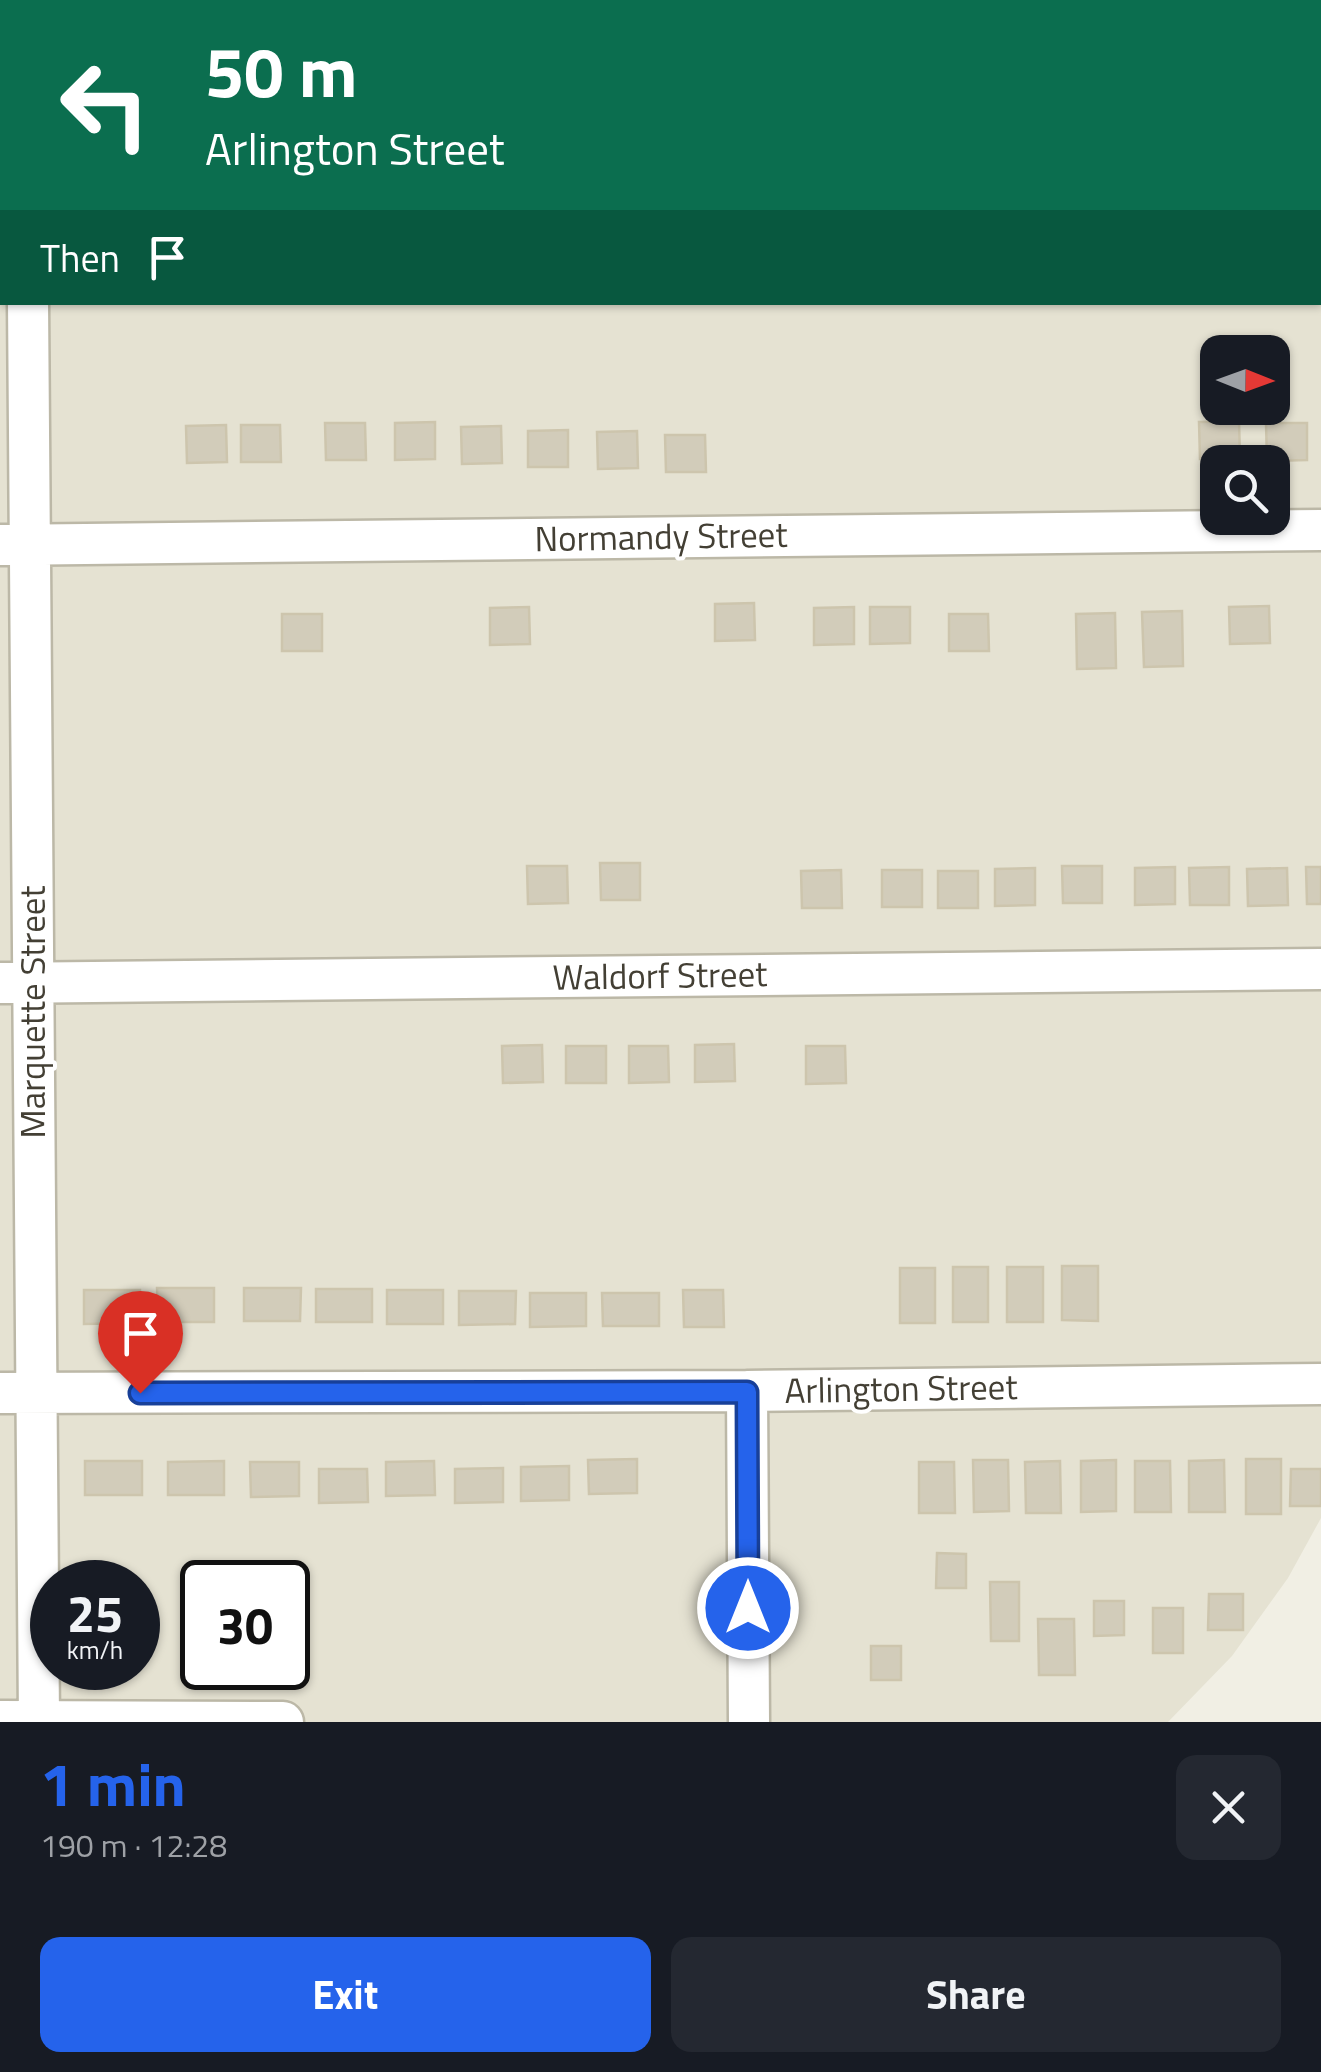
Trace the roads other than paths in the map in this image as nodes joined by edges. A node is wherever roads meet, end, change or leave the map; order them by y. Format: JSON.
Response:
{"nodes":[{"id":1,"x":28,"y":305,"type":"edge"},
{"id":2,"x":1321,"y":530,"type":"edge"},
{"id":3,"x":15,"y":545,"type":"edge"},
{"id":4,"x":1321,"y":969,"type":"edge"},
{"id":5,"x":16,"y":982,"type":"edge"},
{"id":6,"x":1321,"y":1384,"type":"edge"},
{"id":7,"x":747,"y":1392,"type":"junction"},
{"id":8,"x":18,"y":1393,"type":"edge"},
{"id":9,"x":38,"y":1721,"type":"edge"},
{"id":10,"x":0,"y":1722,"type":"edge"},
{"id":11,"x":283,"y":1722,"type":"edge"},
{"id":12,"x":749,"y":1722,"type":"edge"}],
"edges":[{"from":1,"to":3,"type":"street","name":"Marquette Street"},
{"from":2,"to":3,"type":"street","name":"Normandy Street"},
{"from":3,"to":5,"type":"street","name":"Marquette Street"},
{"from":4,"to":5,"type":"street","name":"Waldorf Street"},
{"from":5,"to":8,"type":"street","name":"Marquette Street"},
{"from":6,"to":7,"type":"street","name":"Arlington Street"},
{"from":7,"to":8,"type":"street","name":"Arlington Street"},
{"from":7,"to":12,"type":"street"},
{"from":8,"to":9,"type":"street","name":"Marquette Street"},
{"from":9,"to":10,"type":"street"},
{"from":9,"to":11,"type":"street"}]}
